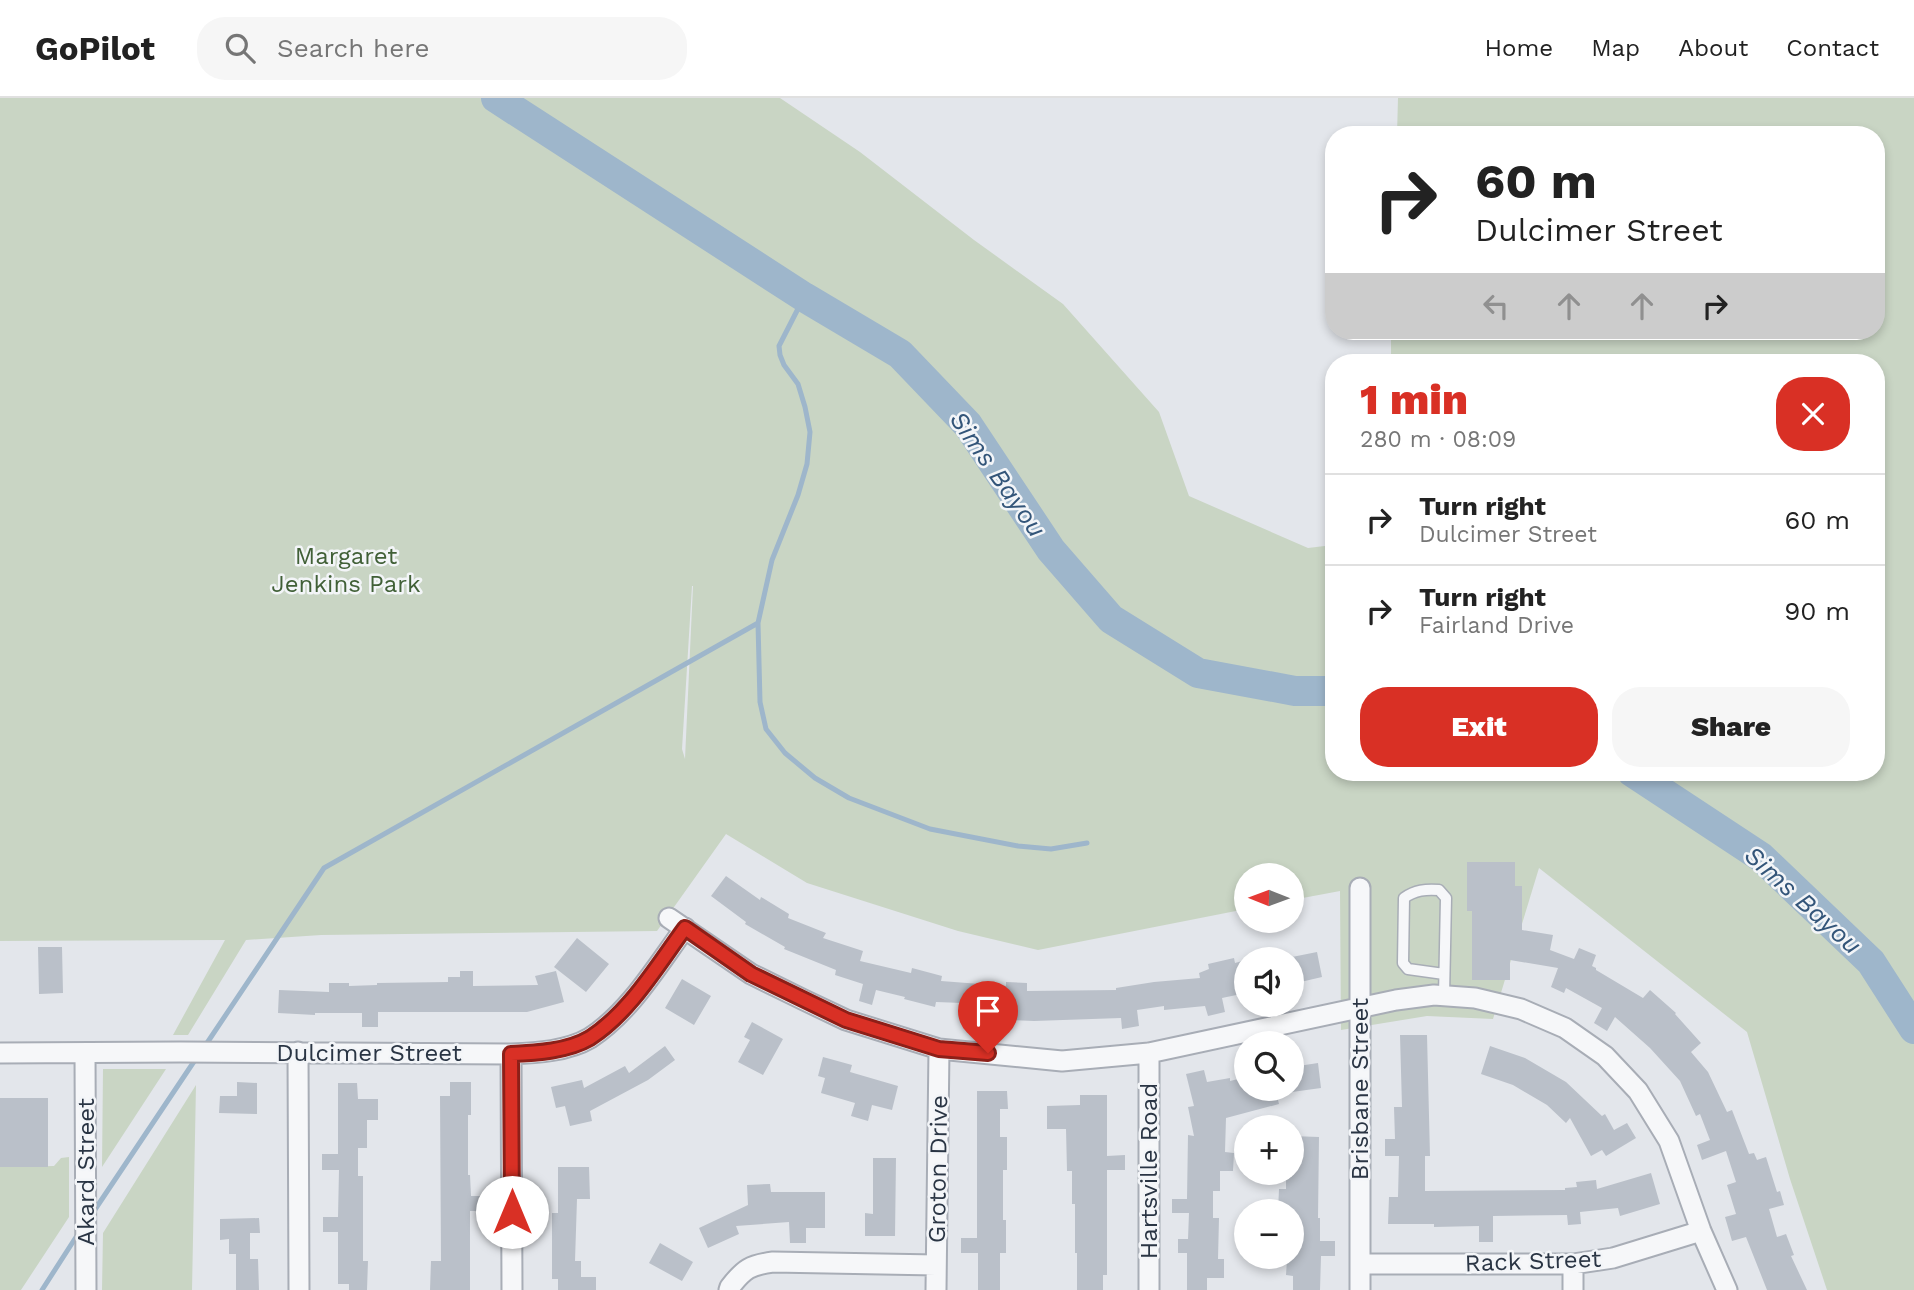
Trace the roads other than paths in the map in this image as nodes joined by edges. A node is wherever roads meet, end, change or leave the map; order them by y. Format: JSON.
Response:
{"nodes":[{"id":1,"x":1360,"y":888,"type":"dead end"},
{"id":2,"x":1444,"y":974,"type":"junction"},
{"id":3,"x":1444,"y":996,"type":"junction"},
{"id":4,"x":1360,"y":1007,"type":"junction"},
{"id":5,"x":939,"y":1049,"type":"junction"},
{"id":6,"x":298,"y":1052,"type":"junction"},
{"id":7,"x":0,"y":1053,"type":"edge"},
{"id":8,"x":85,"y":1053,"type":"junction"},
{"id":9,"x":1149,"y":1053,"type":"junction"},
{"id":10,"x":511,"y":1054,"type":"junction"},
{"id":11,"x":1701,"y":1231,"type":"junction"},
{"id":12,"x":1360,"y":1264,"type":"junction"},
{"id":13,"x":1573,"y":1264,"type":"junction"},
{"id":14,"x":936,"y":1265,"type":"junction"},
{"id":15,"x":86,"y":1290,"type":"edge"},
{"id":16,"x":299,"y":1290,"type":"edge"},
{"id":17,"x":512,"y":1290,"type":"edge"},
{"id":18,"x":729,"y":1290,"type":"edge"},
{"id":19,"x":936,"y":1290,"type":"edge"},
{"id":20,"x":1149,"y":1290,"type":"edge"},
{"id":21,"x":1360,"y":1290,"type":"edge"},
{"id":22,"x":1573,"y":1290,"type":"edge"},
{"id":23,"x":1727,"y":1290,"type":"edge"}],
"edges":[{"from":1,"to":4,"type":"street","name":"Brisbane Street"},
{"from":2,"to":2,"type":"lane"},
{"from":2,"to":3,"type":"lane"},
{"from":3,"to":4,"type":"street"},
{"from":3,"to":11,"type":"street"},
{"from":4,"to":9,"type":"street"},
{"from":4,"to":12,"type":"street","name":"Brisbane Street"},
{"from":5,"to":9,"type":"street"},
{"from":5,"to":10,"type":"street","name":"Dulcimer Street"},
{"from":5,"to":14,"type":"street","name":"Groton Drive"},
{"from":6,"to":8,"type":"street","name":"Dulcimer Street"},
{"from":6,"to":10,"type":"street","name":"Dulcimer Street"},
{"from":6,"to":16,"type":"street"},
{"from":7,"to":8,"type":"street","name":"Dulcimer Street"},
{"from":8,"to":15,"type":"street","name":"Akard Street"},
{"from":9,"to":20,"type":"street","name":"Hartsville Road"},
{"from":10,"to":17,"type":"street"},
{"from":11,"to":13,"type":"street","name":"Rack Street"},
{"from":11,"to":23,"type":"street"},
{"from":12,"to":13,"type":"street","name":"Rack Street"},
{"from":12,"to":21,"type":"street","name":"Brisbane Street"},
{"from":13,"to":22,"type":"street"},
{"from":14,"to":18,"type":"street"},
{"from":14,"to":19,"type":"street","name":"Groton Drive"}]}
